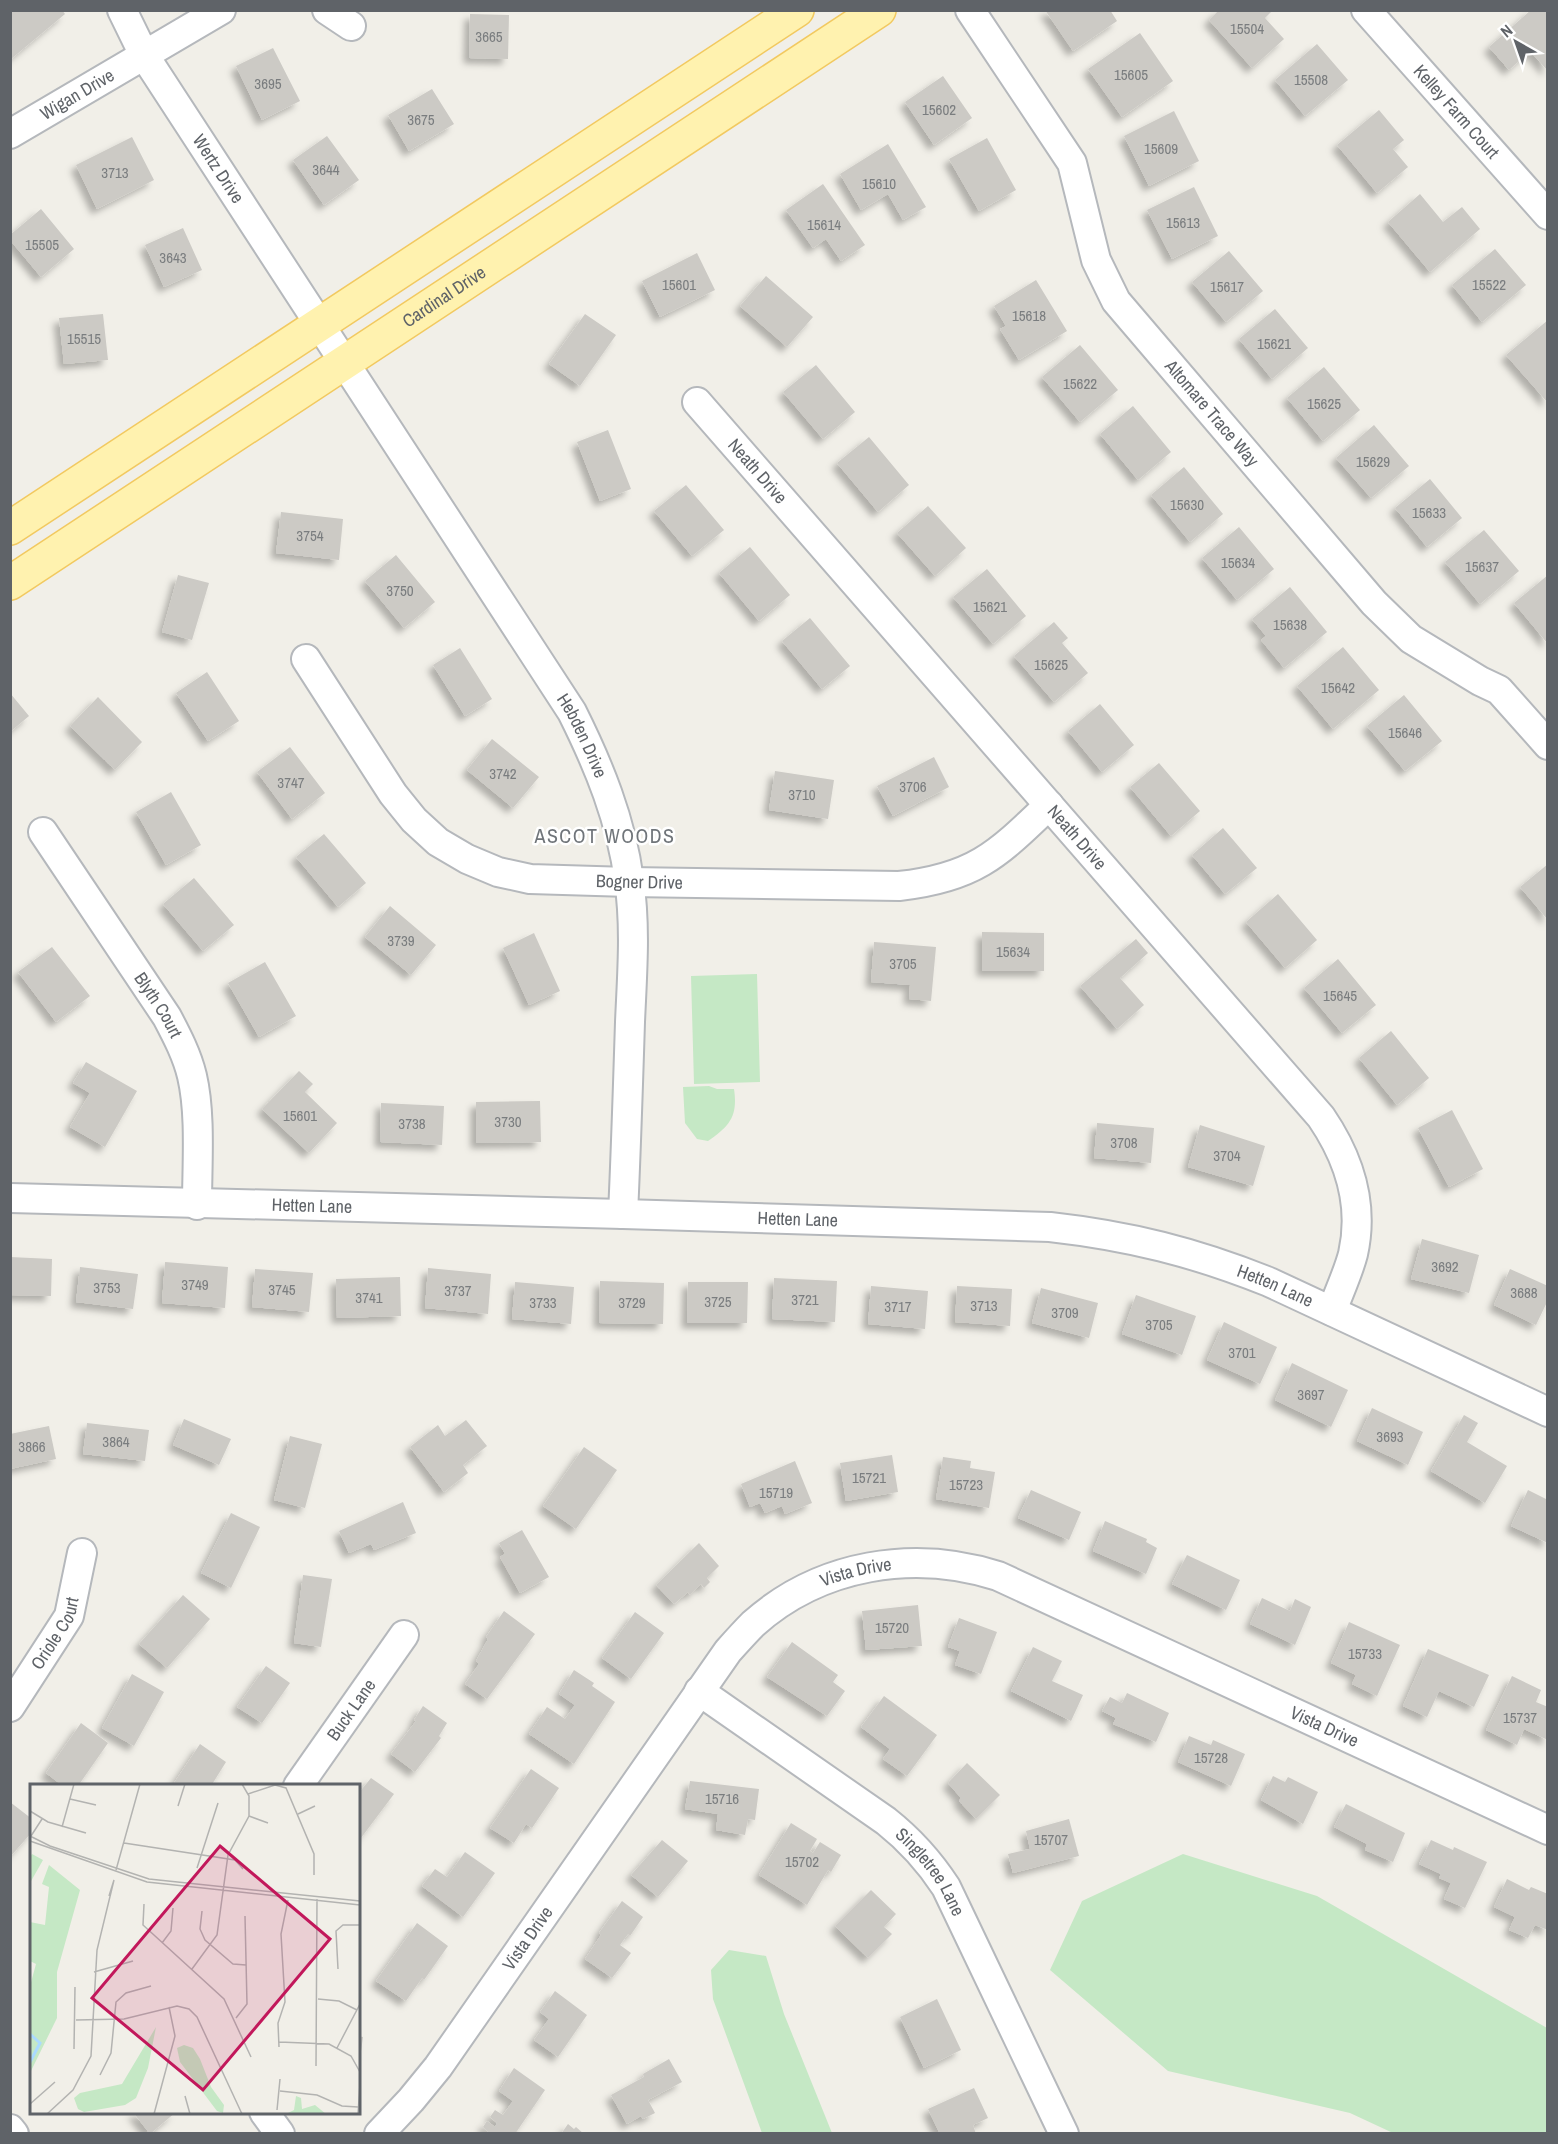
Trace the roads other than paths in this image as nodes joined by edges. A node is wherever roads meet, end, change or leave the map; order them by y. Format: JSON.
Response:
{"nodes":[{"id":1,"x":122,"y":10,"type":"edge"},
{"id":2,"x":222,"y":10,"type":"edge"},
{"id":3,"x":796,"y":10,"type":"edge"},
{"id":4,"x":879,"y":10,"type":"edge"},
{"id":5,"x":970,"y":10,"type":"edge"},
{"id":6,"x":1366,"y":10,"type":"edge"},
{"id":7,"x":144,"y":55,"type":"junction"},
{"id":8,"x":10,"y":134,"type":"edge"},
{"id":9,"x":1548,"y":215,"type":"edge"},
{"id":10,"x":319,"y":326,"type":"junction"},
{"id":11,"x":344,"y":363,"type":"junction"},
{"id":12,"x":697,"y":402,"type":"dead end"},
{"id":13,"x":10,"y":528,"type":"edge"},
{"id":14,"x":10,"y":583,"type":"edge"},
{"id":15,"x":306,"y":659,"type":"dead end"},
{"id":16,"x":1548,"y":745,"type":"edge"},
{"id":17,"x":1049,"y":804,"type":"junction"},
{"id":18,"x":43,"y":832,"type":"dead end"},
{"id":19,"x":629,"y":882,"type":"junction"},
{"id":20,"x":10,"y":1198,"type":"edge"},
{"id":21,"x":197,"y":1204,"type":"junction"},
{"id":22,"x":623,"y":1214,"type":"junction"},
{"id":23,"x":1332,"y":1311,"type":"junction"},
{"id":24,"x":1548,"y":1412,"type":"edge"},
{"id":25,"x":82,"y":1553,"type":"dead end"},
{"id":26,"x":404,"y":1635,"type":"dead end"},
{"id":27,"x":699,"y":1691,"type":"junction"},
{"id":28,"x":10,"y":1707,"type":"edge"},
{"id":29,"x":299,"y":1784,"type":"edge"},
{"id":30,"x":1548,"y":1830,"type":"edge"},
{"id":31,"x":266,"y":2114,"type":"edge"},
{"id":32,"x":10,"y":2129,"type":"edge"},
{"id":33,"x":14,"y":2133,"type":"edge"},
{"id":34,"x":280,"y":2133,"type":"edge"},
{"id":35,"x":379,"y":2133,"type":"edge"},
{"id":36,"x":1064,"y":2133,"type":"edge"}],
"edges":[{"from":1,"to":7,"type":"street","name":"Wertz Drive"},
{"from":2,"to":7,"type":"street","name":"Wigan Drive"},
{"from":3,"to":10,"type":"main road"},
{"from":4,"to":11,"type":"main road","name":"Cardinal Drive"},
{"from":5,"to":16,"type":"street","name":"Altomare Trace Way"},
{"from":6,"to":9,"type":"street","name":"Kelley Farm Court"},
{"from":7,"to":8,"type":"street","name":"Wigan Drive"},
{"from":7,"to":10,"type":"street","name":"Wertz Drive"},
{"from":10,"to":11,"type":"street","name":"Hebden Drive"},
{"from":10,"to":13,"type":"main road"},
{"from":11,"to":14,"type":"main road","name":"Cardinal Drive"},
{"from":11,"to":19,"type":"street","name":"Hebden Drive"},
{"from":12,"to":17,"type":"street","name":"Neath Drive"},
{"from":15,"to":19,"type":"street","name":"Bogner Drive"},
{"from":17,"to":19,"type":"street","name":"Bogner Drive"},
{"from":17,"to":23,"type":"street","name":"Neath Drive"},
{"from":18,"to":21,"type":"street","name":"Blyth Court"},
{"from":19,"to":22,"type":"street","name":"Hebden Drive"},
{"from":20,"to":21,"type":"street","name":"Hetten Lane"},
{"from":21,"to":22,"type":"street","name":"Hetten Lane"},
{"from":22,"to":23,"type":"street","name":"Hetten Lane"},
{"from":23,"to":24,"type":"street","name":"Hetten Lane"},
{"from":25,"to":28,"type":"street","name":"Oriole Court"},
{"from":26,"to":29,"type":"street","name":"Buck Lane"},
{"from":27,"to":30,"type":"street","name":"Vista Drive"},
{"from":27,"to":35,"type":"street","name":"Vista Drive"},
{"from":27,"to":36,"type":"street","name":"Singletree Lane"},
{"from":31,"to":34,"type":"street"},
{"from":32,"to":33,"type":"street"}]}
